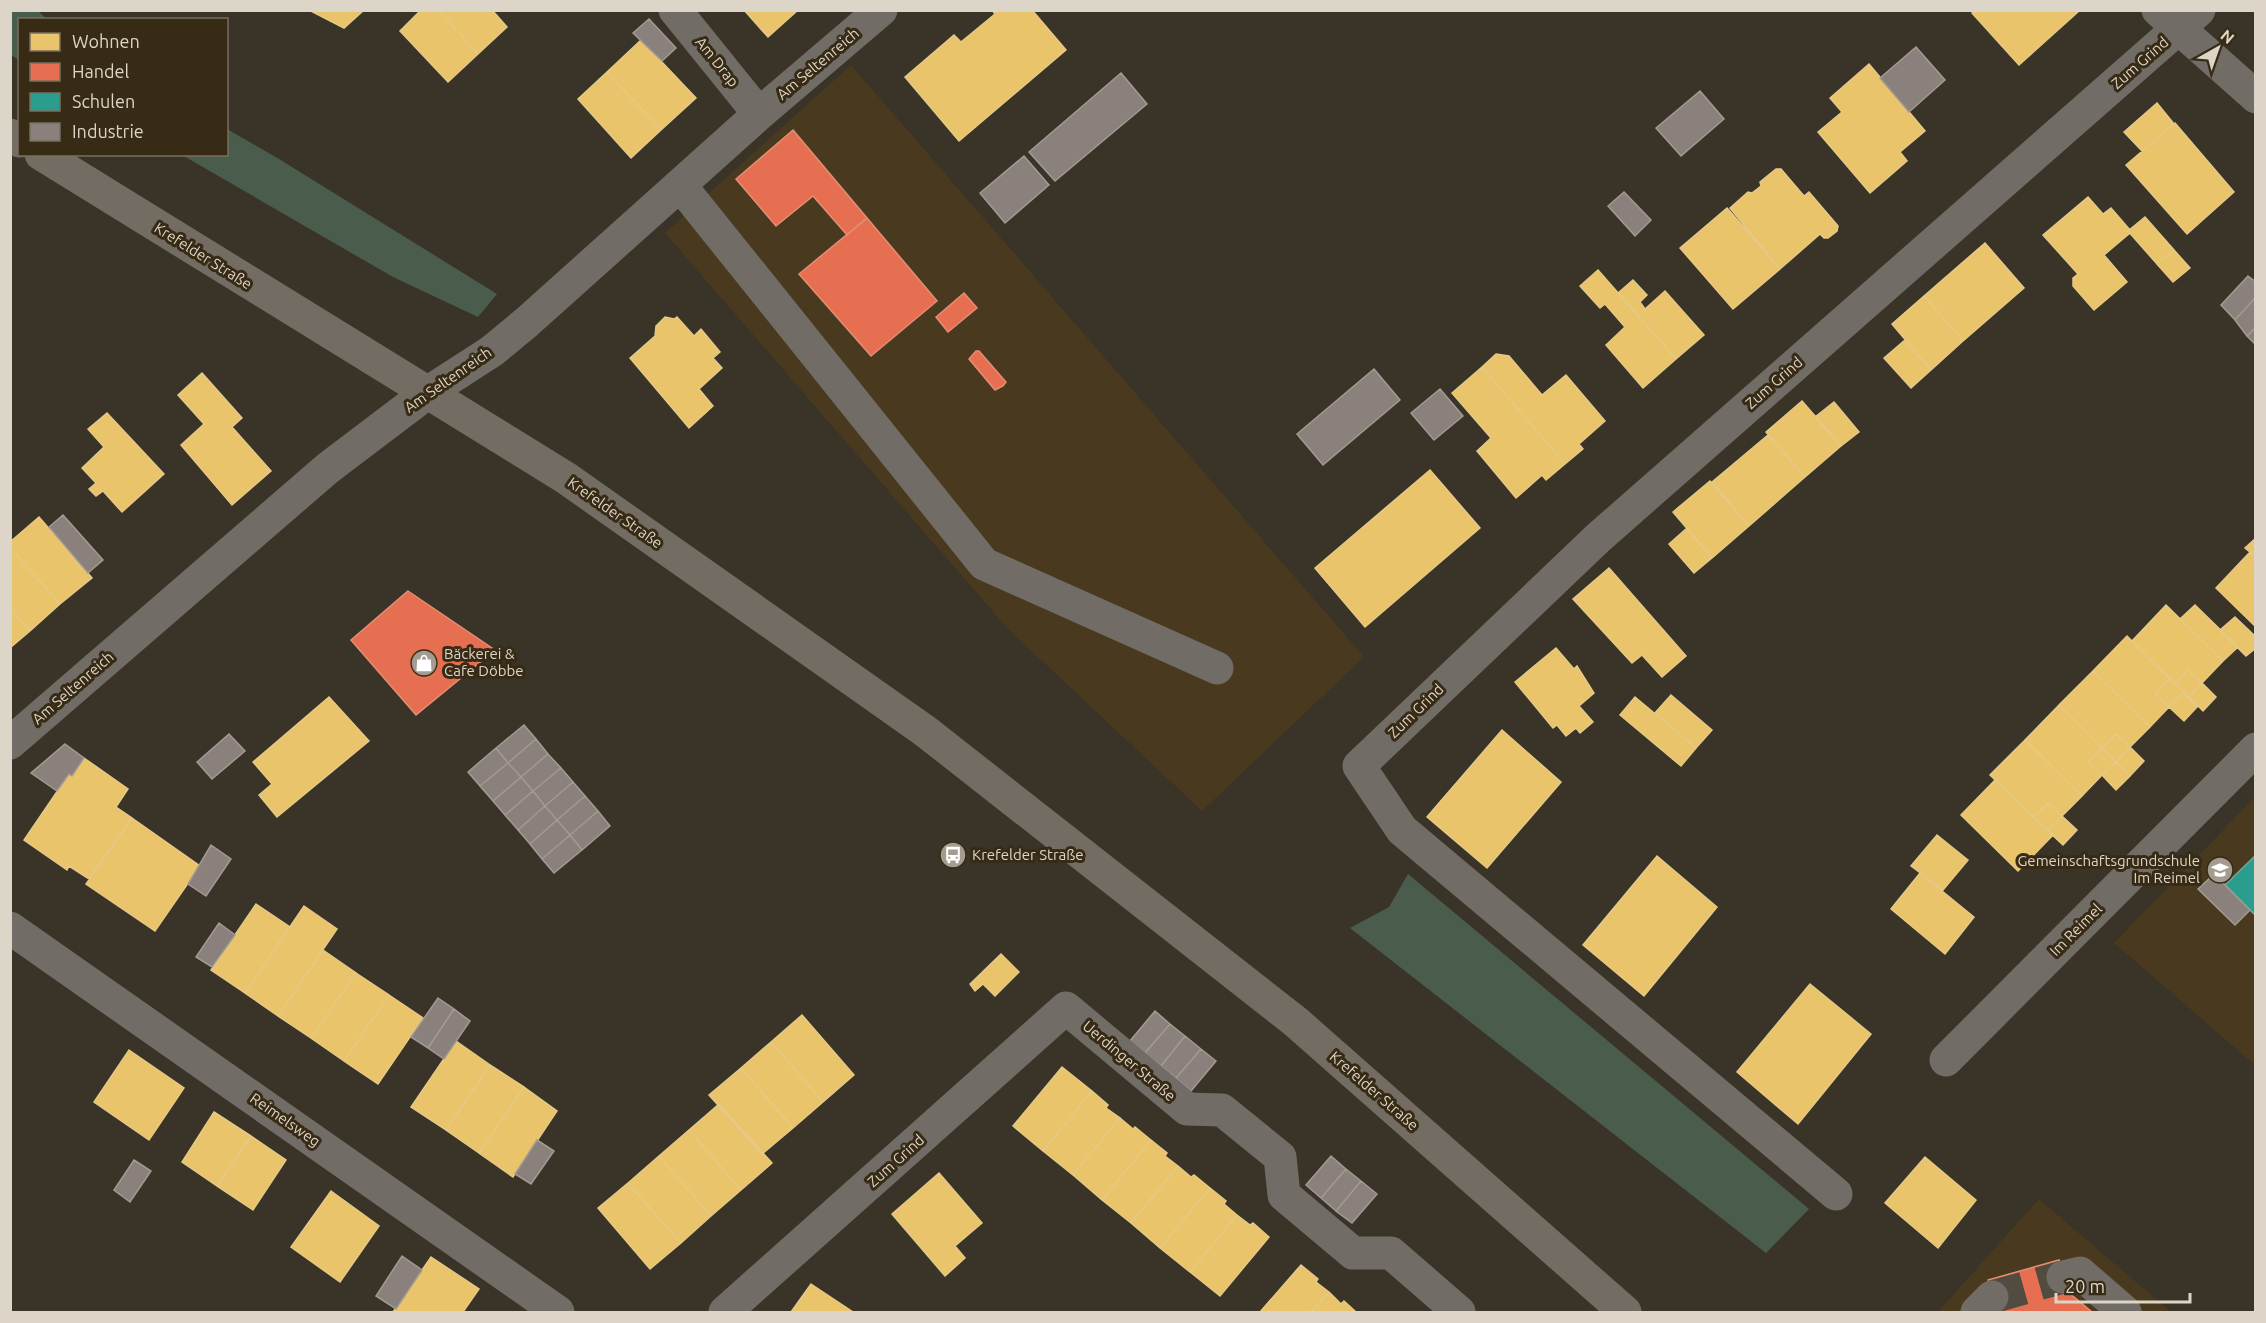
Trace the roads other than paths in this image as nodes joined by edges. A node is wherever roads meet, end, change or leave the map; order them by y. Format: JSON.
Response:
{"nodes":[{"id":1,"x":675,"y":10,"type":"edge"},
{"id":2,"x":881,"y":10,"type":"edge"},
{"id":3,"x":2179,"y":16,"type":"edge"},
{"id":4,"x":2256,"y":97,"type":"edge"},
{"id":5,"x":759,"y":114,"type":"junction"},
{"id":6,"x":44,"y":156,"type":"edge"},
{"id":7,"x":680,"y":185,"type":"junction"},
{"id":8,"x":427,"y":393,"type":"junction"},
{"id":9,"x":1217,"y":668,"type":"dead end"},
{"id":10,"x":10,"y":743,"type":"edge"},
{"id":11,"x":2256,"y":749,"type":"edge"},
{"id":12,"x":10,"y":928,"type":"edge"},
{"id":13,"x":1066,"y":1008,"type":"joint"},
{"id":14,"x":1946,"y":1060,"type":"dead end"},
{"id":15,"x":1836,"y":1194,"type":"dead end"},
{"id":16,"x":2063,"y":1277,"type":"tunnel mouth"},
{"id":17,"x":558,"y":1312,"type":"edge"},
{"id":18,"x":726,"y":1312,"type":"edge"},
{"id":19,"x":1460,"y":1312,"type":"edge"},
{"id":20,"x":1625,"y":1312,"type":"edge"},
{"id":21,"x":2125,"y":1312,"type":"edge"}],
"edges":[{"from":1,"to":5,"type":"street","name":"Am Drap"},
{"from":2,"to":5,"type":"street","name":"Am Seltenreich"},
{"from":3,"to":4,"type":"street"},
{"from":3,"to":15,"type":"street","name":"Zum Grind"},
{"from":5,"to":7,"type":"street","name":"Am Seltenreich"},
{"from":6,"to":8,"type":"main road","name":"Krefelder Straße"},
{"from":7,"to":8,"type":"street","name":"Am Seltenreich"},
{"from":7,"to":9,"type":"street"},
{"from":8,"to":10,"type":"street","name":"Am Seltenreich"},
{"from":8,"to":20,"type":"main road","name":"Krefelder Straße"},
{"from":11,"to":14,"type":"street","name":"Im Reimel"},
{"from":12,"to":17,"type":"street","name":"Reimelsweg"},
{"from":13,"to":18,"type":"street","name":"Zum Grind"},
{"from":13,"to":19,"type":"street","name":"Uerdinger Straße"},
{"from":16,"to":21,"type":"street"}]}
